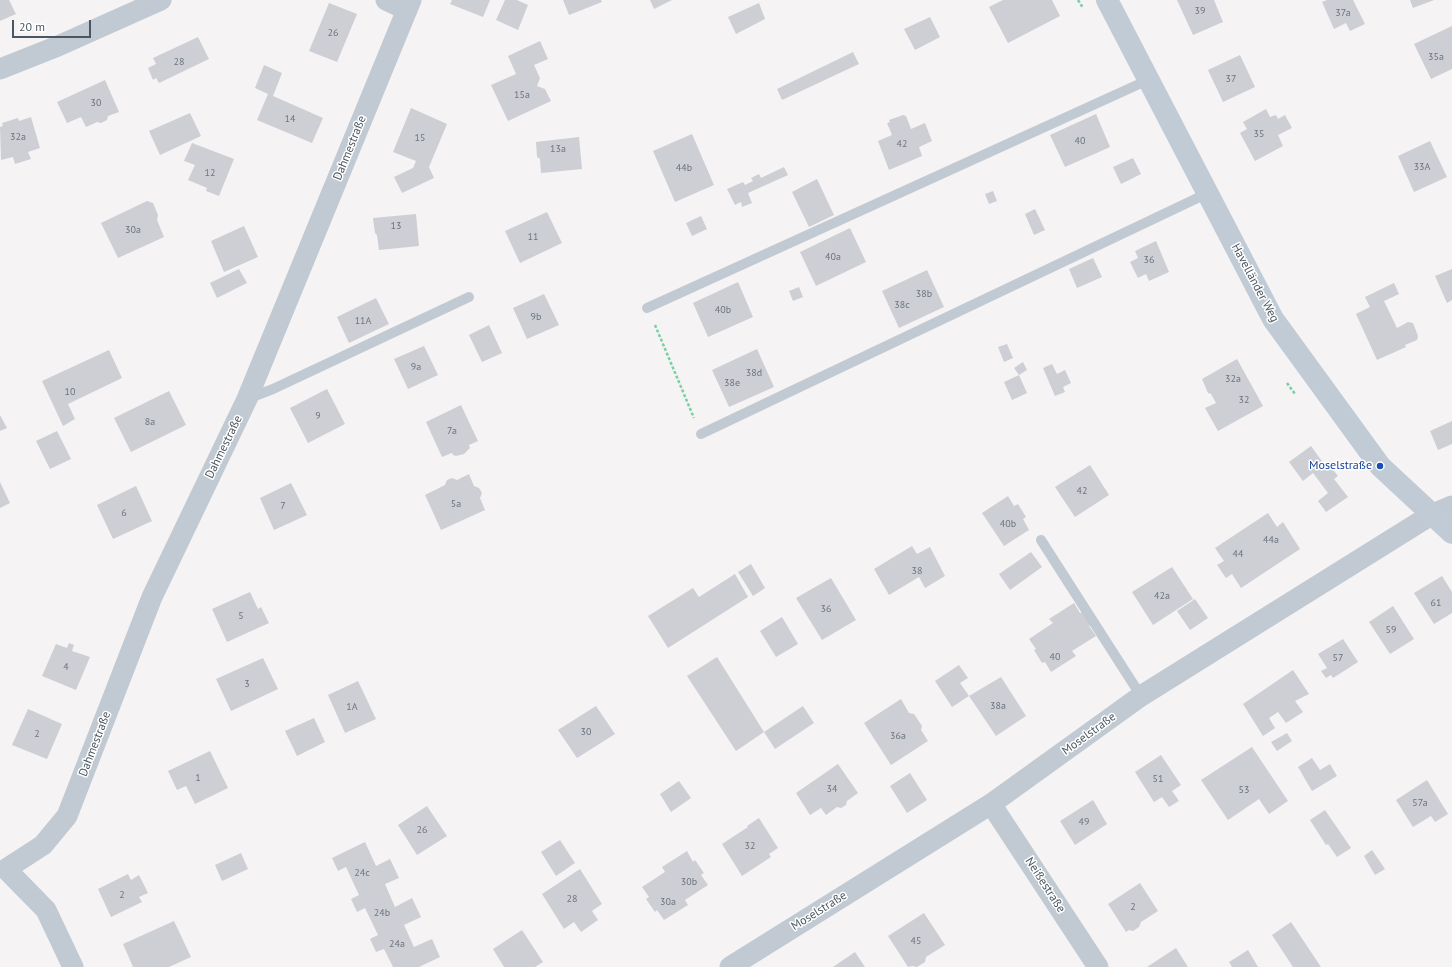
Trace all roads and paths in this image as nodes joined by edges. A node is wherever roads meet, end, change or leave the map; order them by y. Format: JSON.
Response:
{"nodes":[{"id":1,"x":161,"y":0,"type":"edge"},
{"id":2,"x":386,"y":0,"type":"edge"},
{"id":3,"x":1107,"y":0,"type":"edge"},
{"id":4,"x":409,"y":5,"type":"edge"},
{"id":5,"x":0,"y":69,"type":"edge"},
{"id":6,"x":1148,"y":80,"type":"junction"},
{"id":7,"x":1208,"y":193,"type":"junction"},
{"id":8,"x":469,"y":297,"type":"dead end"},
{"id":9,"x":647,"y":308,"type":"joint"},
{"id":10,"x":247,"y":399,"type":"junction"},
{"id":11,"x":701,"y":434,"type":"joint"},
{"id":12,"x":1452,"y":506,"type":"edge"},
{"id":13,"x":1432,"y":515,"type":"junction"},
{"id":14,"x":1452,"y":533,"type":"edge"},
{"id":15,"x":1041,"y":540,"type":"dead end"},
{"id":16,"x":1141,"y":696,"type":"junction"},
{"id":17,"x":991,"y":804,"type":"junction"},
{"id":18,"x":2,"y":869,"type":"edge"},
{"id":19,"x":73,"y":967,"type":"edge"},
{"id":20,"x":730,"y":967,"type":"edge"},
{"id":21,"x":1098,"y":967,"type":"edge"}],
"edges":[{"from":1,"to":5,"type":"street"},
{"from":2,"to":4,"type":"street"},
{"from":3,"to":6,"type":"street","name":"Havelländer Weg"},
{"from":4,"to":10,"type":"street","name":"Dahmestraße"},
{"from":6,"to":7,"type":"street","name":"Havelländer Weg"},
{"from":6,"to":9,"type":"lane"},
{"from":7,"to":11,"type":"lane"},
{"from":7,"to":13,"type":"street","name":"Havelländer Weg"},
{"from":8,"to":10,"type":"lane"},
{"from":9,"to":11,"type":"path"},
{"from":10,"to":18,"type":"street","name":"Dahmestraße"},
{"from":12,"to":13,"type":"street","name":"Moselstraße"},
{"from":13,"to":14,"type":"street","name":"Havelländer Weg"},
{"from":13,"to":16,"type":"street","name":"Moselstraße"},
{"from":15,"to":16,"type":"lane"},
{"from":16,"to":17,"type":"street","name":"Moselstraße"},
{"from":17,"to":20,"type":"street","name":"Moselstraße"},
{"from":17,"to":21,"type":"street","name":"Neißestraße"},
{"from":18,"to":19,"type":"street"}]}
